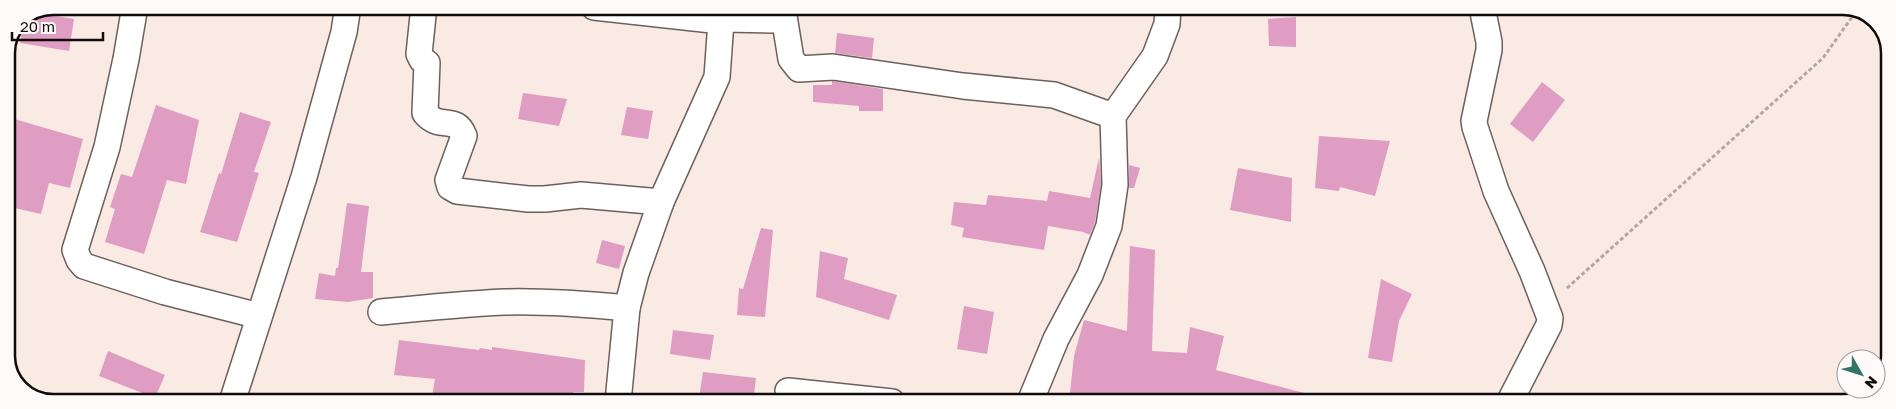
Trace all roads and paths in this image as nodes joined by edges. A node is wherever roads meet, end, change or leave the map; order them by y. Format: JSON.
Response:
{"nodes":[{"id":1,"x":133,"y":15,"type":"edge"},
{"id":2,"x":347,"y":15,"type":"edge"},
{"id":3,"x":423,"y":15,"type":"edge"},
{"id":4,"x":670,"y":15,"type":"edge"},
{"id":5,"x":777,"y":15,"type":"edge"},
{"id":6,"x":784,"y":15,"type":"edge"},
{"id":7,"x":1168,"y":15,"type":"edge"},
{"id":8,"x":1484,"y":15,"type":"edge"},
{"id":9,"x":1852,"y":16,"type":"edge"},
{"id":10,"x":721,"y":21,"type":"junction"},
{"id":11,"x":1113,"y":116,"type":"junction"},
{"id":12,"x":662,"y":202,"type":"junction"},
{"id":13,"x":1546,"y":306,"type":"junction"},
{"id":14,"x":627,"y":308,"type":"junction"},
{"id":15,"x":381,"y":312,"type":"dead end"},
{"id":16,"x":259,"y":316,"type":"junction"},
{"id":17,"x":788,"y":391,"type":"dead end"},
{"id":18,"x":235,"y":394,"type":"edge"},
{"id":19,"x":619,"y":394,"type":"edge"},
{"id":20,"x":816,"y":394,"type":"edge"},
{"id":21,"x":1033,"y":394,"type":"edge"},
{"id":22,"x":1514,"y":394,"type":"edge"}],
"edges":[{"from":1,"to":16,"type":"street"},
{"from":2,"to":16,"type":"street"},
{"from":3,"to":12,"type":"street"},
{"from":4,"to":10,"type":"street"},
{"from":5,"to":10,"type":"street"},
{"from":6,"to":11,"type":"street"},
{"from":7,"to":11,"type":"street"},
{"from":8,"to":13,"type":"street"},
{"from":9,"to":13,"type":"path"},
{"from":10,"to":12,"type":"street"},
{"from":11,"to":21,"type":"street"},
{"from":12,"to":14,"type":"street"},
{"from":13,"to":22,"type":"street"},
{"from":14,"to":15,"type":"street"},
{"from":14,"to":19,"type":"street"},
{"from":16,"to":18,"type":"street"},
{"from":17,"to":20,"type":"street"}]}
